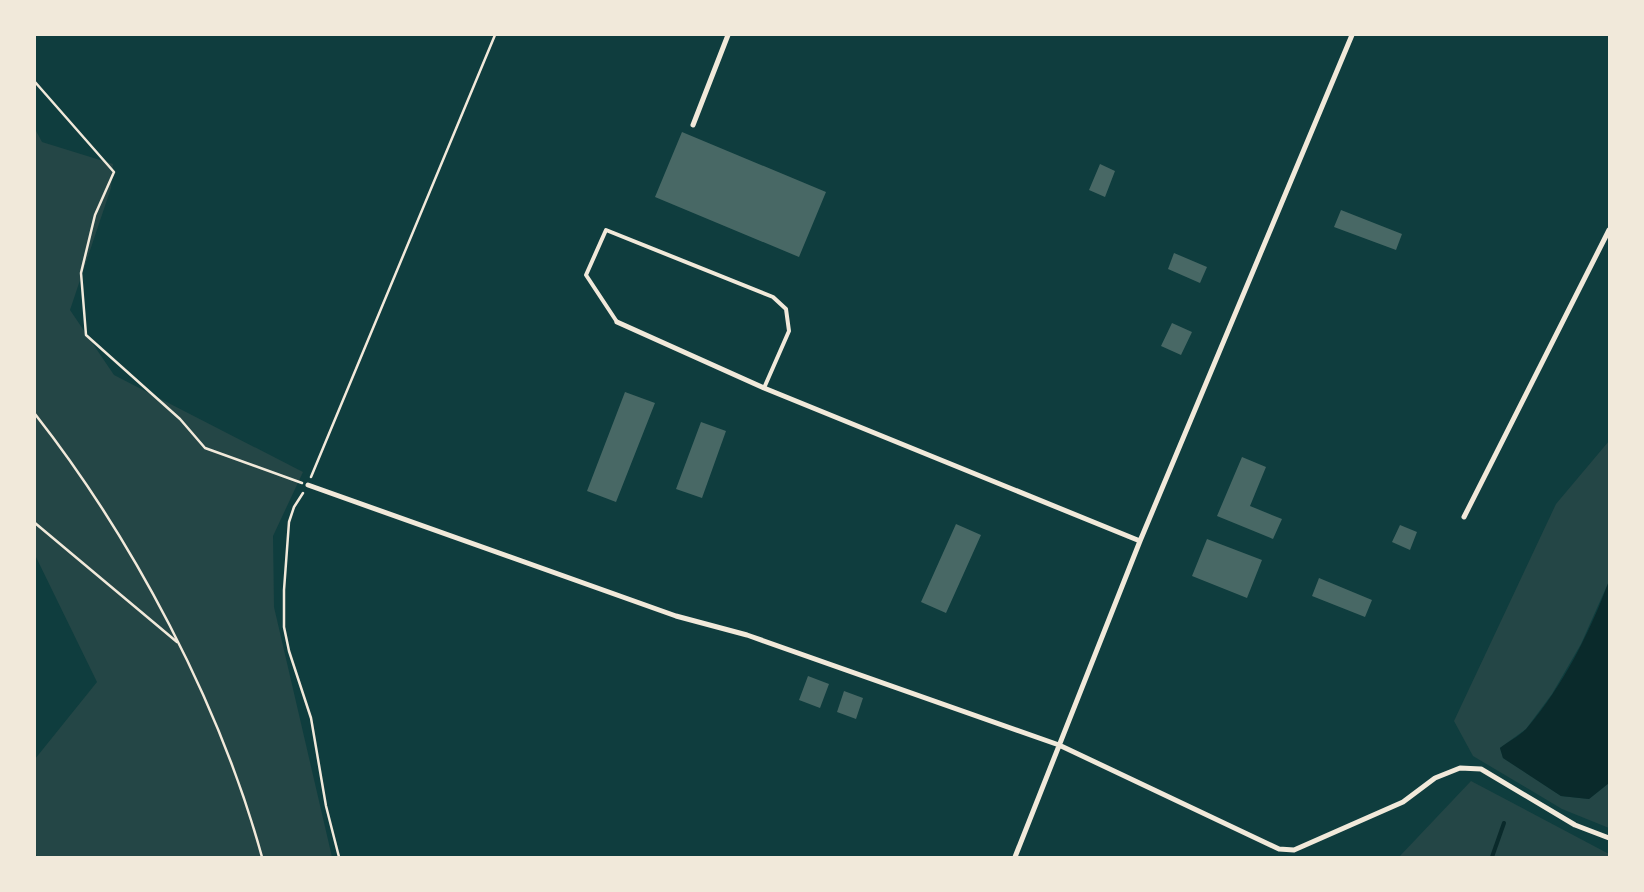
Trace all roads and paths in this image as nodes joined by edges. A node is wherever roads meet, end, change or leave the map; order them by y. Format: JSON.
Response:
{"nodes":[{"id":1,"x":495,"y":35,"type":"edge"},
{"id":2,"x":728,"y":35,"type":"edge"},
{"id":3,"x":1352,"y":35,"type":"edge"},
{"id":4,"x":35,"y":82,"type":"edge"},
{"id":5,"x":693,"y":125,"type":"dead end"},
{"id":6,"x":1609,"y":230,"type":"edge"},
{"id":7,"x":617,"y":322,"type":"joint"},
{"id":8,"x":764,"y":388,"type":"junction"},
{"id":9,"x":35,"y":414,"type":"edge"},
{"id":10,"x":308,"y":485,"type":"junction"},
{"id":11,"x":1464,"y":517,"type":"dead end"},
{"id":12,"x":35,"y":523,"type":"edge"},
{"id":13,"x":1140,"y":540,"type":"junction"},
{"id":14,"x":178,"y":643,"type":"junction"},
{"id":15,"x":1059,"y":745,"type":"junction"},
{"id":16,"x":1609,"y":838,"type":"edge"},
{"id":17,"x":1294,"y":850,"type":"junction"},
{"id":18,"x":262,"y":857,"type":"edge"},
{"id":19,"x":339,"y":857,"type":"edge"},
{"id":20,"x":1015,"y":857,"type":"edge"},
{"id":21,"x":1296,"y":857,"type":"edge"}],
"edges":[{"from":1,"to":10,"type":"path"},
{"from":2,"to":5,"type":"street"},
{"from":3,"to":13,"type":"street"},
{"from":4,"to":10,"type":"path"},
{"from":6,"to":11,"type":"street"},
{"from":7,"to":8,"type":"street"},
{"from":7,"to":8,"type":"lane"},
{"from":8,"to":13,"type":"street"},
{"from":9,"to":14,"type":"path"},
{"from":10,"to":15,"type":"street"},
{"from":10,"to":19,"type":"path"},
{"from":12,"to":14,"type":"path"},
{"from":13,"to":15,"type":"street"},
{"from":14,"to":18,"type":"path"},
{"from":15,"to":17,"type":"street"},
{"from":15,"to":20,"type":"street"},
{"from":16,"to":17,"type":"street"},
{"from":17,"to":21,"type":"street"}]}
